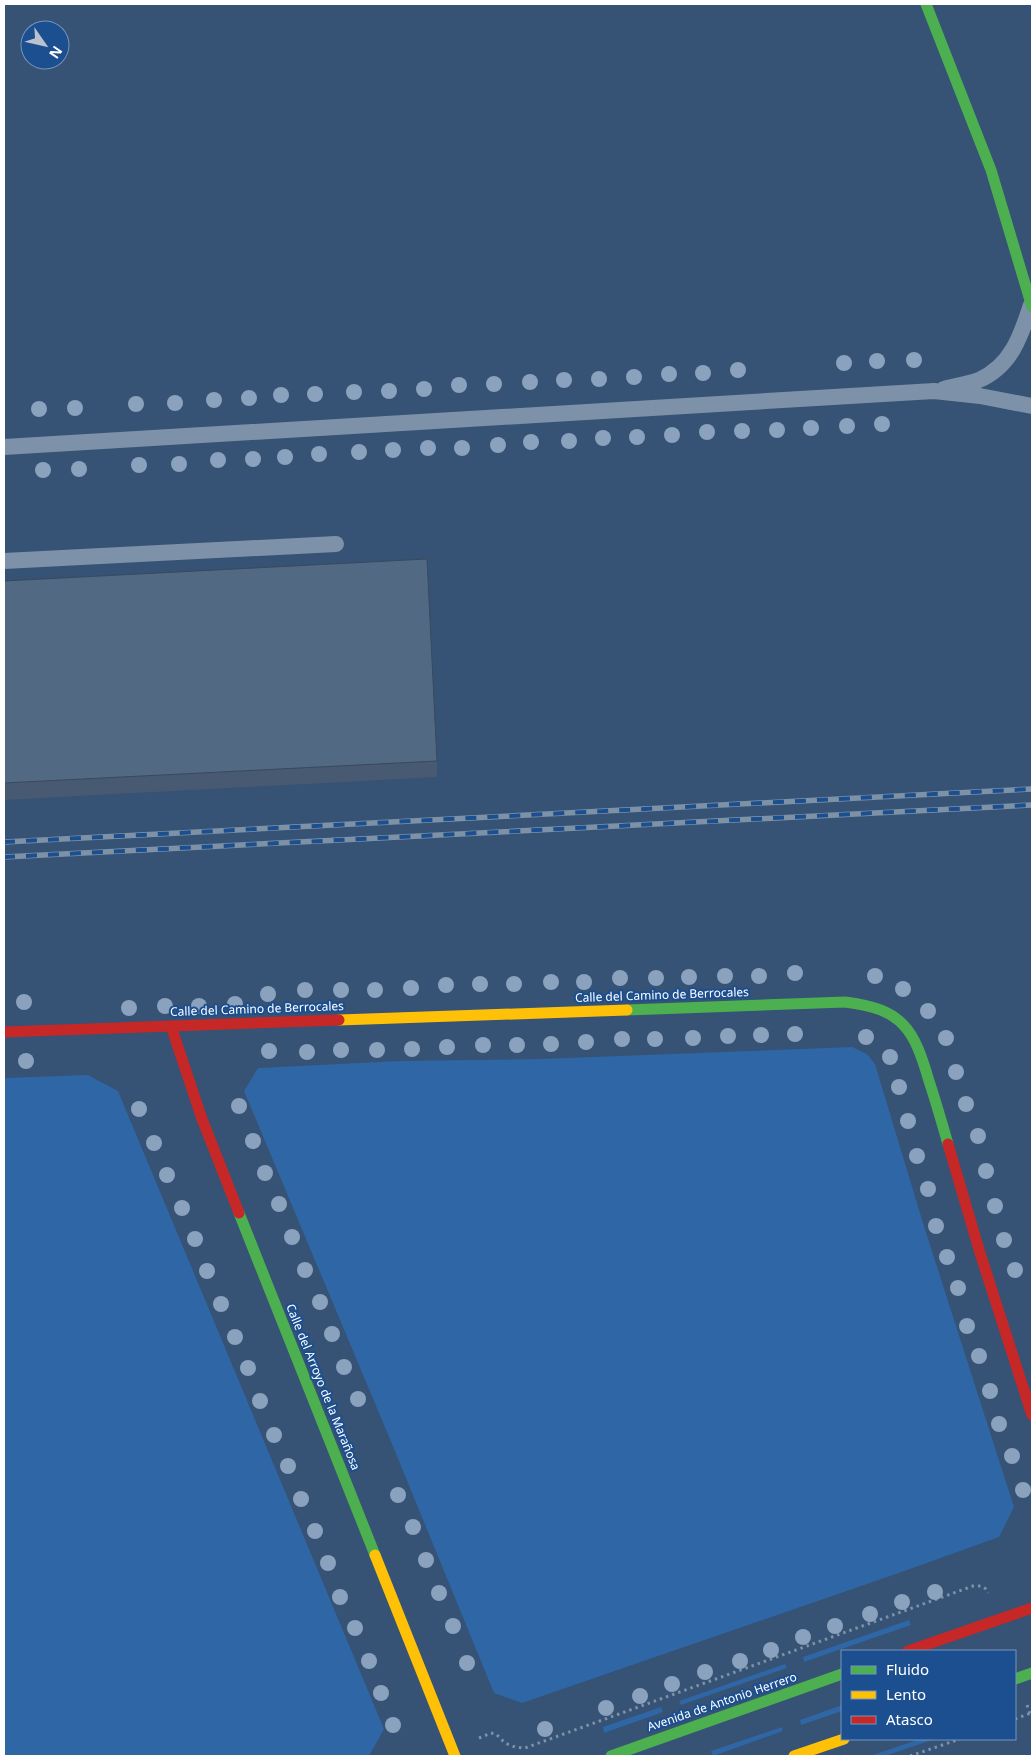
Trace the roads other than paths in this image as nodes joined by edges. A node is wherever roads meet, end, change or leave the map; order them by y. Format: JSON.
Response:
{"nodes":[{"id":1,"x":926,"y":4,"type":"edge"},
{"id":2,"x":1032,"y":306,"type":"edge"},
{"id":3,"x":934,"y":391,"type":"junction"},
{"id":4,"x":1032,"y":406,"type":"edge"},
{"id":5,"x":4,"y":447,"type":"edge"},
{"id":6,"x":336,"y":544,"type":"dead end"},
{"id":7,"x":4,"y":561,"type":"edge"},
{"id":8,"x":171,"y":1026,"type":"junction"},
{"id":9,"x":4,"y":1032,"type":"edge"},
{"id":10,"x":1032,"y":1415,"type":"edge"},
{"id":11,"x":1032,"y":1608,"type":"edge"},
{"id":12,"x":911,"y":1650,"type":"edge"},
{"id":13,"x":1032,"y":1673,"type":"edge"},
{"id":14,"x":841,"y":1674,"type":"edge"},
{"id":15,"x":1016,"y":1679,"type":"edge"},
{"id":16,"x":841,"y":1740,"type":"edge"},
{"id":17,"x":454,"y":1753,"type":"edge"},
{"id":18,"x":611,"y":1756,"type":"edge"},
{"id":19,"x":794,"y":1756,"type":"edge"}],
"edges":[{"from":1,"to":2,"type":"street"},
{"from":2,"to":3,"type":"lane"},
{"from":3,"to":4,"type":"lane"},
{"from":3,"to":5,"type":"lane"},
{"from":6,"to":7,"type":"lane"},
{"from":8,"to":9,"type":"street","name":"Calle del Camino de Berrocales"},
{"from":8,"to":10,"type":"street","name":"Calle del Camino de Berrocales"},
{"from":8,"to":17,"type":"street","name":"Calle del Arroyo de la Marañosa"},
{"from":11,"to":12,"type":"street"},
{"from":13,"to":15,"type":"street"},
{"from":14,"to":18,"type":"street","name":"Avenida de Antonio Herrero"},
{"from":16,"to":19,"type":"street"}]}
